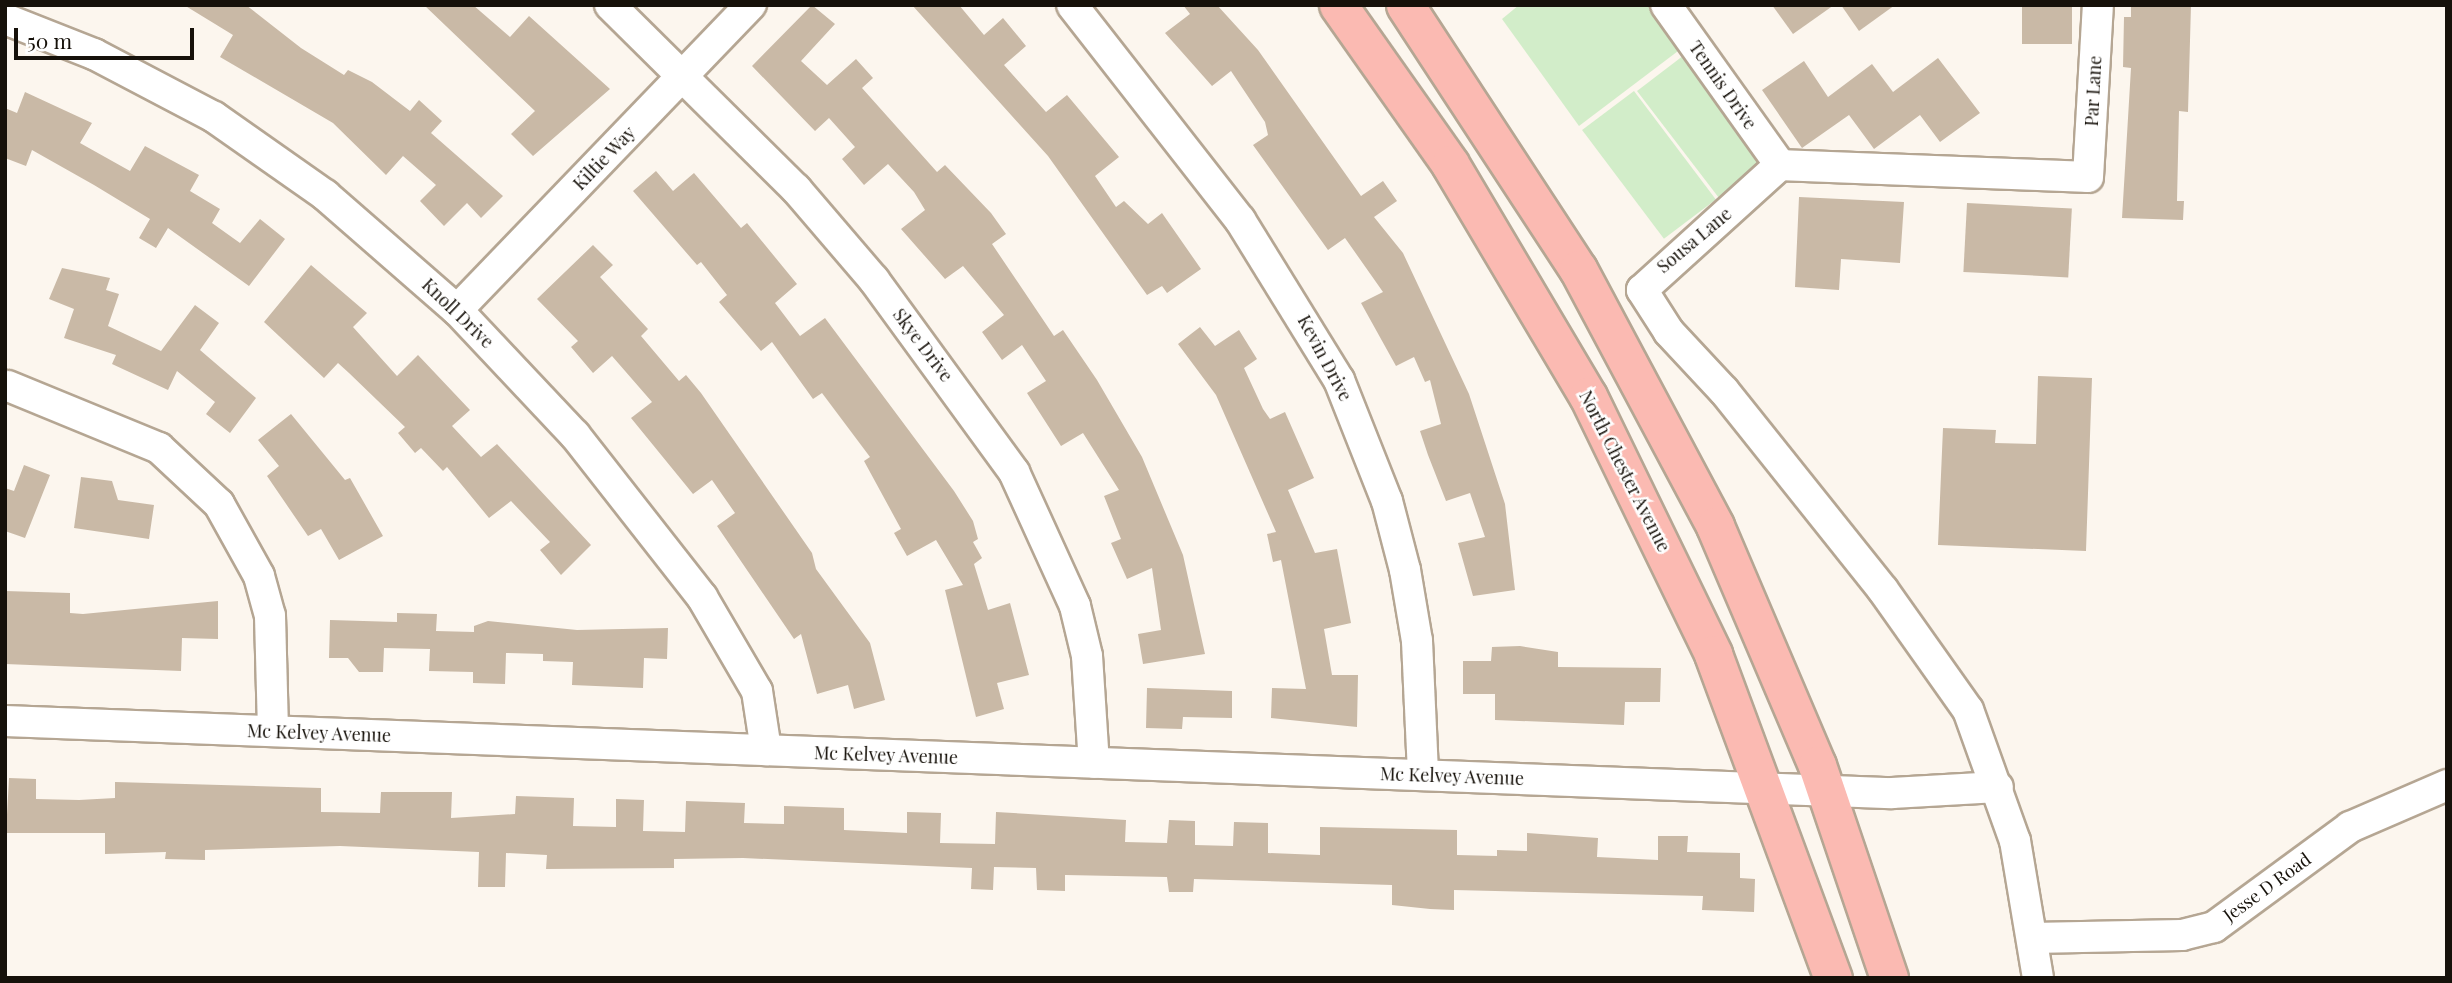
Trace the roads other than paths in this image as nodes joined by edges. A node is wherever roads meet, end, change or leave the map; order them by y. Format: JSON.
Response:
{"nodes":[{"id":1,"x":610,"y":5,"type":"edge"},
{"id":2,"x":751,"y":5,"type":"edge"},
{"id":3,"x":1072,"y":5,"type":"edge"},
{"id":4,"x":1338,"y":5,"type":"edge"},
{"id":5,"x":1405,"y":5,"type":"edge"},
{"id":6,"x":1666,"y":5,"type":"edge"},
{"id":7,"x":2098,"y":5,"type":"edge"},
{"id":8,"x":5,"y":19,"type":"edge"},
{"id":9,"x":685,"y":74,"type":"junction"},
{"id":10,"x":1780,"y":165,"type":"junction"},
{"id":11,"x":457,"y":310,"type":"junction"},
{"id":12,"x":8,"y":386,"type":"dead end"},
{"id":13,"x":5,"y":721,"type":"edge"},
{"id":14,"x":273,"y":732,"type":"junction"},
{"id":15,"x":766,"y":750,"type":"junction"},
{"id":16,"x":1094,"y":763,"type":"junction"},
{"id":17,"x":1423,"y":775,"type":"junction"},
{"id":18,"x":1766,"y":785,"type":"junction"},
{"id":19,"x":2447,"y":785,"type":"edge"},
{"id":20,"x":1998,"y":787,"type":"junction"},
{"id":21,"x":1825,"y":789,"type":"junction"},
{"id":22,"x":2032,"y":938,"type":"junction"},
{"id":23,"x":1833,"y":978,"type":"edge"},
{"id":24,"x":1889,"y":978,"type":"edge"},
{"id":25,"x":2038,"y":978,"type":"edge"}],
"edges":[{"from":1,"to":9,"type":"street","name":"Skye Drive"},
{"from":2,"to":9,"type":"street","name":"Kiltie Way"},
{"from":3,"to":17,"type":"street","name":"Kevin Drive"},
{"from":4,"to":18,"type":"main road","name":"North Chester Avenue"},
{"from":5,"to":21,"type":"main road"},
{"from":6,"to":10,"type":"street","name":"Tennis Drive"},
{"from":7,"to":10,"type":"street","name":"Par Lane"},
{"from":8,"to":11,"type":"street","name":"Knoll Drive"},
{"from":9,"to":11,"type":"street","name":"Kiltie Way"},
{"from":9,"to":16,"type":"street","name":"Skye Drive"},
{"from":10,"to":20,"type":"street","name":"Sousa Lane"},
{"from":11,"to":15,"type":"street","name":"Knoll Drive"},
{"from":12,"to":14,"type":"street"},
{"from":13,"to":14,"type":"street","name":"Mc Kelvey Avenue"},
{"from":14,"to":15,"type":"street","name":"Mc Kelvey Avenue"},
{"from":15,"to":16,"type":"street","name":"Mc Kelvey Avenue"},
{"from":16,"to":17,"type":"street","name":"Mc Kelvey Avenue"},
{"from":17,"to":18,"type":"street","name":"Mc Kelvey Avenue"},
{"from":18,"to":21,"type":"street"},
{"from":18,"to":23,"type":"main road","name":"North Chester Avenue"},
{"from":19,"to":22,"type":"street","name":"Jesse D Road"},
{"from":20,"to":21,"type":"street"},
{"from":20,"to":22,"type":"street"},
{"from":21,"to":24,"type":"main road"},
{"from":22,"to":25,"type":"street"}]}
